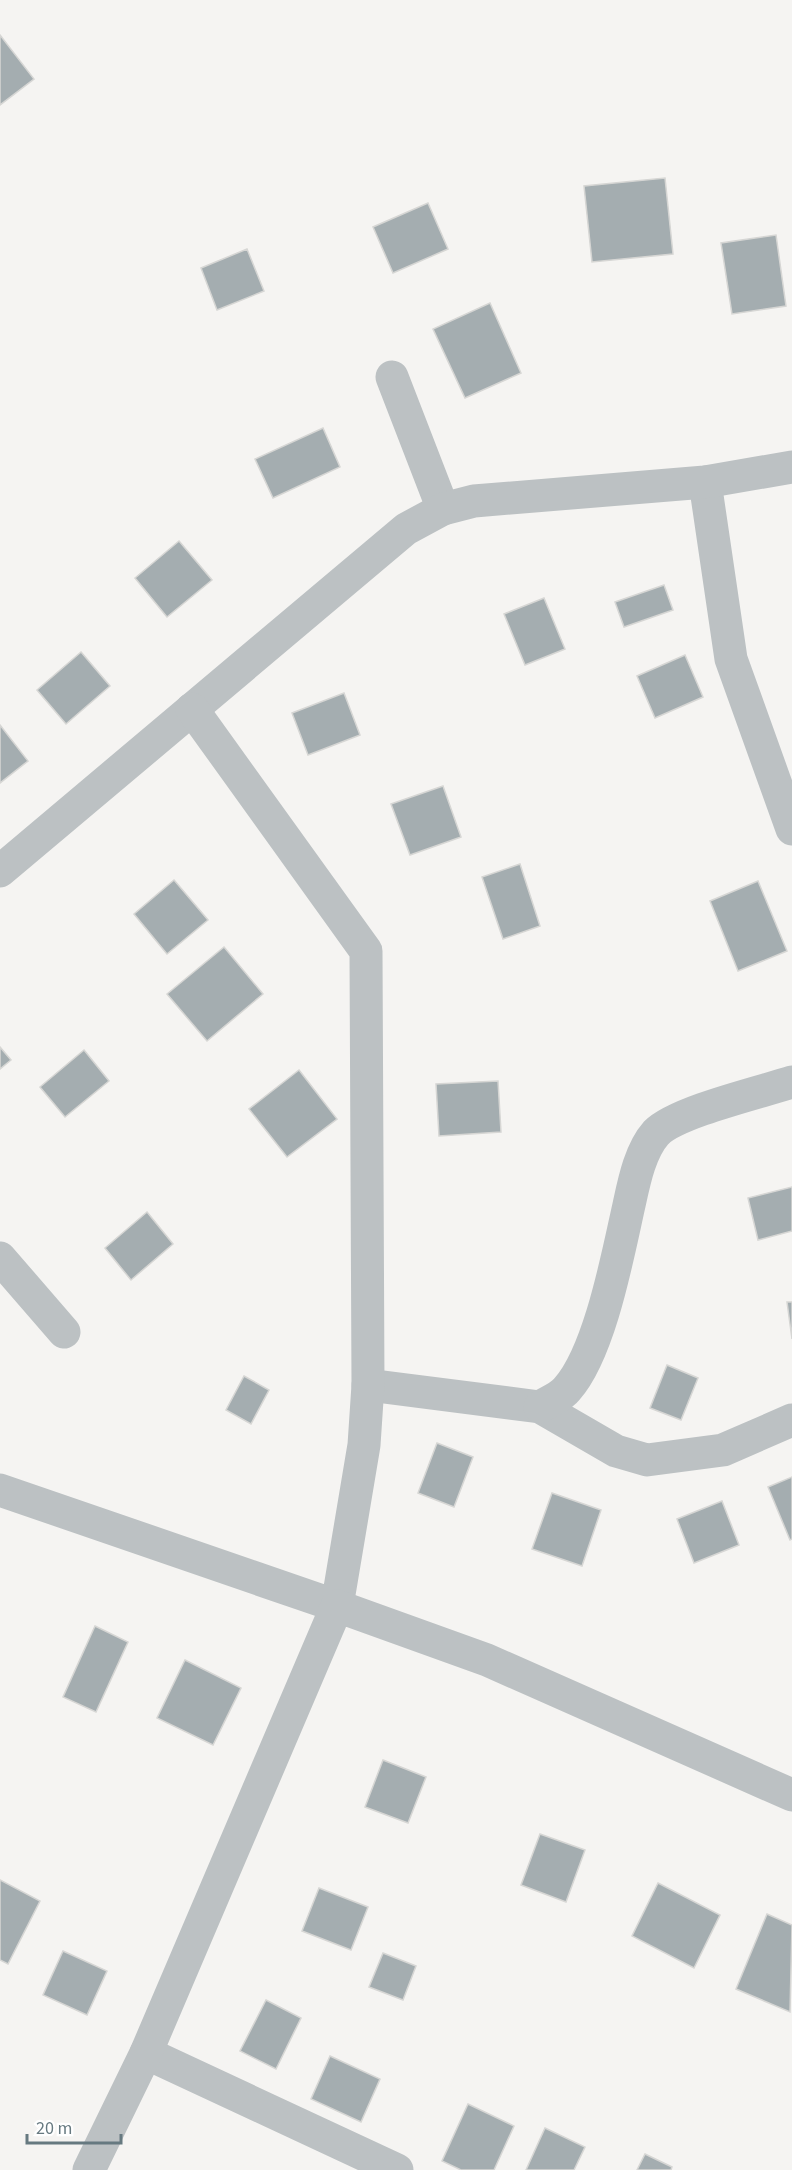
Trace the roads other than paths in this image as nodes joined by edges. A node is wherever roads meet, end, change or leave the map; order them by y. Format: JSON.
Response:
{"nodes":[{"id":1,"x":392,"y":377,"type":"dead end"},
{"id":2,"x":792,"y":467,"type":"edge"},
{"id":3,"x":705,"y":482,"type":"junction"},
{"id":4,"x":443,"y":509,"type":"junction"},
{"id":5,"x":192,"y":709,"type":"junction"},
{"id":6,"x":792,"y":829,"type":"edge"},
{"id":7,"x":0,"y":871,"type":"edge"},
{"id":8,"x":792,"y":1082,"type":"edge"},
{"id":9,"x":0,"y":1258,"type":"edge"},
{"id":10,"x":64,"y":1332,"type":"dead end"},
{"id":11,"x":368,"y":1385,"type":"junction"},
{"id":12,"x":540,"y":1407,"type":"junction"},
{"id":13,"x":792,"y":1420,"type":"edge"},
{"id":14,"x":0,"y":1490,"type":"edge"},
{"id":15,"x":336,"y":1606,"type":"junction"},
{"id":16,"x":792,"y":1795,"type":"edge"},
{"id":17,"x":146,"y":2053,"type":"junction"},
{"id":18,"x":89,"y":2170,"type":"edge"},
{"id":19,"x":397,"y":2170,"type":"edge"}],
"edges":[{"from":1,"to":4,"type":"street"},
{"from":2,"to":3,"type":"street"},
{"from":3,"to":4,"type":"street"},
{"from":3,"to":6,"type":"street"},
{"from":4,"to":5,"type":"street"},
{"from":5,"to":7,"type":"street"},
{"from":5,"to":11,"type":"street"},
{"from":8,"to":12,"type":"street"},
{"from":9,"to":10,"type":"street"},
{"from":11,"to":12,"type":"street"},
{"from":11,"to":15,"type":"street"},
{"from":12,"to":13,"type":"street"},
{"from":14,"to":15,"type":"street"},
{"from":15,"to":16,"type":"street"},
{"from":15,"to":17,"type":"street"},
{"from":17,"to":18,"type":"street"},
{"from":17,"to":19,"type":"street"}]}
